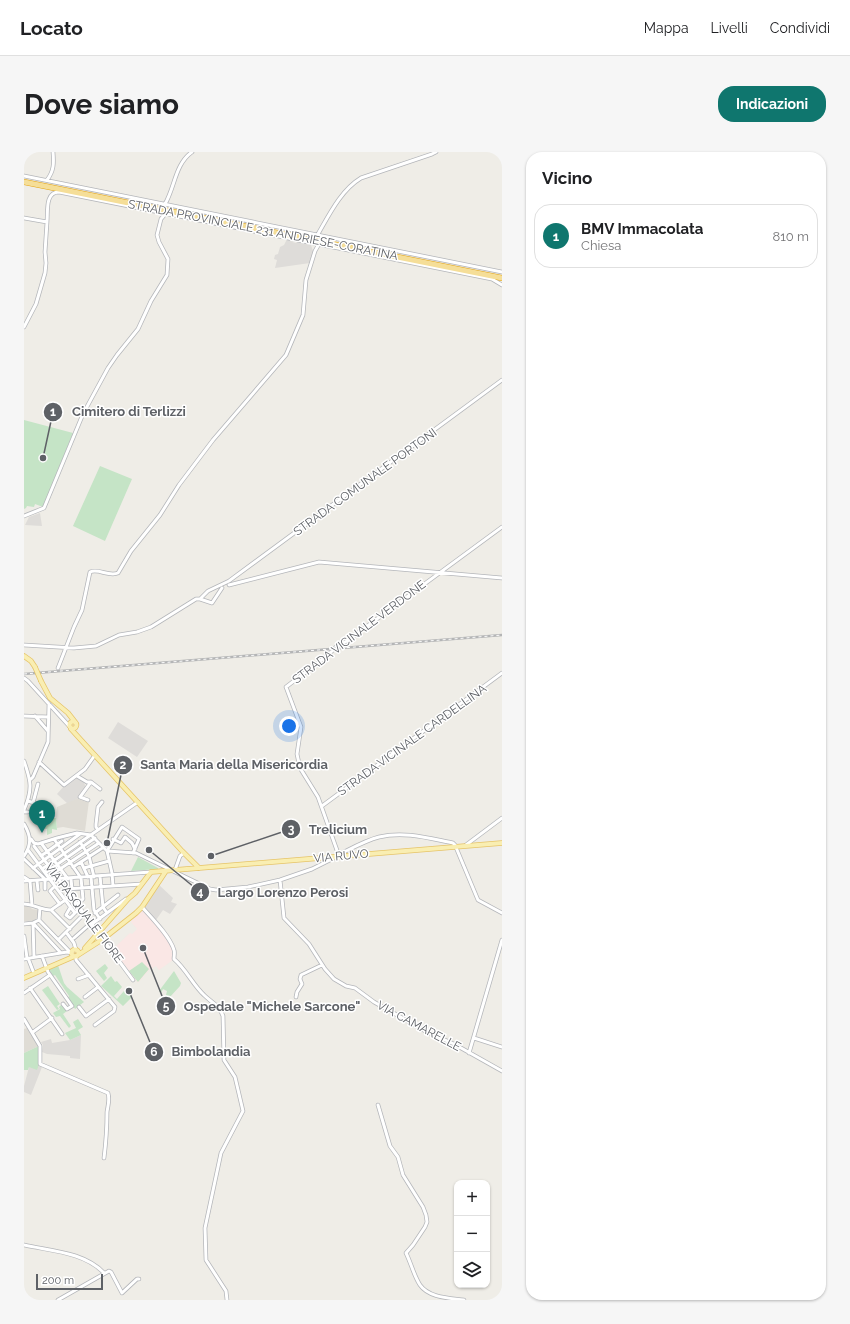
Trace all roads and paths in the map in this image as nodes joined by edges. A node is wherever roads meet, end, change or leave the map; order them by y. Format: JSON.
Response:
{"nodes":[{"id":1,"x":53,"y":152,"type":"edge"},
{"id":2,"x":192,"y":152,"type":"edge"},
{"id":3,"x":436,"y":152,"type":"edge"},
{"id":4,"x":52,"y":174,"type":"junction"},
{"id":5,"x":24,"y":176,"type":"edge"},
{"id":6,"x":24,"y":179,"type":"edge"},
{"id":7,"x":47,"y":180,"type":"junction"},
{"id":8,"x":24,"y":182,"type":"edge"},
{"id":9,"x":54,"y":182,"type":"junction"},
{"id":10,"x":169,"y":197,"type":"junction"},
{"id":11,"x":165,"y":204,"type":"junction"},
{"id":12,"x":171,"y":205,"type":"junction"},
{"id":13,"x":160,"y":212,"type":"junction"},
{"id":14,"x":166,"y":213,"type":"junction"},
{"id":15,"x":24,"y":218,"type":"edge"},
{"id":16,"x":161,"y":219,"type":"junction"},
{"id":17,"x":47,"y":222,"type":"junction"},
{"id":18,"x":320,"y":235,"type":"junction"},
{"id":19,"x":314,"y":243,"type":"junction"},
{"id":20,"x":319,"y":244,"type":"junction"},
{"id":21,"x":315,"y":251,"type":"junction"},
{"id":22,"x":502,"y":272,"type":"edge"},
{"id":23,"x":502,"y":275,"type":"edge"},
{"id":24,"x":502,"y":278,"type":"edge"},
{"id":25,"x":502,"y":285,"type":"edge"},
{"id":26,"x":24,"y":327,"type":"edge"},
{"id":27,"x":502,"y":380,"type":"edge"},
{"id":28,"x":24,"y":516,"type":"edge"},
{"id":29,"x":502,"y":527,"type":"edge"},
{"id":30,"x":439,"y":573,"type":"junction"},
{"id":31,"x":502,"y":578,"type":"edge"},
{"id":32,"x":228,"y":584,"type":"junction"},
{"id":33,"x":221,"y":586,"type":"junction"},
{"id":34,"x":200,"y":599,"type":"junction"},
{"id":35,"x":24,"y":645,"type":"edge"},
{"id":36,"x":67,"y":648,"type":"junction"},
{"id":37,"x":24,"y":656,"type":"edge"},
{"id":38,"x":58,"y":668,"type":"dead end"},
{"id":39,"x":502,"y":673,"type":"edge"},
{"id":40,"x":24,"y":678,"type":"edge"},
{"id":41,"x":49,"y":704,"type":"junction"},
{"id":42,"x":24,"y":716,"type":"edge"},
{"id":43,"x":35,"y":716,"type":"junction"},
{"id":44,"x":48,"y":717,"type":"junction"},
{"id":45,"x":72,"y":725,"type":"junction"},
{"id":46,"x":48,"y":731,"type":"junction"},
{"id":47,"x":95,"y":755,"type":"junction"},
{"id":48,"x":24,"y":761,"type":"edge"},
{"id":49,"x":39,"y":762,"type":"junction"},
{"id":50,"x":77,"y":776,"type":"junction"},
{"id":51,"x":31,"y":779,"type":"junction"},
{"id":52,"x":91,"y":782,"type":"junction"},
{"id":53,"x":30,"y":786,"type":"junction"},
{"id":54,"x":100,"y":789,"type":"dead end"},
{"id":55,"x":88,"y":800,"type":"dead end"},
{"id":56,"x":28,"y":801,"type":"junction"},
{"id":57,"x":102,"y":802,"type":"dead end"},
{"id":58,"x":138,"y":802,"type":"junction"},
{"id":59,"x":322,"y":806,"type":"junction"},
{"id":60,"x":24,"y":811,"type":"edge"},
{"id":61,"x":28,"y":812,"type":"dead end"},
{"id":62,"x":502,"y":818,"type":"edge"},
{"id":63,"x":24,"y":824,"type":"edge"},
{"id":64,"x":98,"y":830,"type":"junction"},
{"id":65,"x":24,"y":833,"type":"edge"},
{"id":66,"x":29,"y":833,"type":"junction"},
{"id":67,"x":81,"y":833,"type":"junction"},
{"id":68,"x":91,"y":834,"type":"junction"},
{"id":69,"x":95,"y":838,"type":"junction"},
{"id":70,"x":31,"y":839,"type":"junction"},
{"id":71,"x":54,"y":839,"type":"junction"},
{"id":72,"x":113,"y":839,"type":"junction"},
{"id":73,"x":62,"y":841,"type":"dead end"},
{"id":74,"x":80,"y":842,"type":"junction"},
{"id":75,"x":99,"y":843,"type":"junction"},
{"id":76,"x":502,"y":843,"type":"edge"},
{"id":77,"x":40,"y":844,"type":"junction"},
{"id":78,"x":57,"y":844,"type":"junction"},
{"id":79,"x":34,"y":846,"type":"junction"},
{"id":80,"x":464,"y":846,"type":"junction"},
{"id":81,"x":83,"y":847,"type":"junction"},
{"id":82,"x":104,"y":847,"type":"junction"},
{"id":83,"x":456,"y":847,"type":"junction"},
{"id":84,"x":60,"y":848,"type":"junction"},
{"id":85,"x":137,"y":848,"type":"junction"},
{"id":86,"x":28,"y":849,"type":"junction"},
{"id":87,"x":47,"y":851,"type":"junction"},
{"id":88,"x":107,"y":851,"type":"junction"},
{"id":89,"x":86,"y":852,"type":"junction"},
{"id":90,"x":64,"y":853,"type":"junction"},
{"id":91,"x":134,"y":853,"type":"junction"},
{"id":92,"x":184,"y":853,"type":"junction"},
{"id":93,"x":151,"y":854,"type":"dead end"},
{"id":94,"x":50,"y":855,"type":"junction"},
{"id":95,"x":41,"y":856,"type":"junction"},
{"id":96,"x":89,"y":856,"type":"junction"},
{"id":97,"x":24,"y":857,"type":"edge"},
{"id":98,"x":338,"y":857,"type":"junction"},
{"id":99,"x":67,"y":858,"type":"junction"},
{"id":100,"x":148,"y":859,"type":"junction"},
{"id":101,"x":44,"y":860,"type":"junction"},
{"id":102,"x":54,"y":860,"type":"junction"},
{"id":103,"x":109,"y":861,"type":"junction"},
{"id":104,"x":70,"y":862,"type":"junction"},
{"id":105,"x":81,"y":862,"type":"junction"},
{"id":106,"x":38,"y":864,"type":"junction"},
{"id":107,"x":58,"y":864,"type":"junction"},
{"id":108,"x":47,"y":865,"type":"junction"},
{"id":109,"x":73,"y":867,"type":"junction"},
{"id":110,"x":33,"y":868,"type":"junction"},
{"id":111,"x":42,"y":868,"type":"junction"},
{"id":112,"x":84,"y":868,"type":"junction"},
{"id":113,"x":92,"y":868,"type":"junction"},
{"id":114,"x":199,"y":868,"type":"junction"},
{"id":115,"x":51,"y":869,"type":"junction"},
{"id":116,"x":61,"y":869,"type":"junction"},
{"id":117,"x":97,"y":869,"type":"dead end"},
{"id":118,"x":163,"y":870,"type":"junction"},
{"id":119,"x":174,"y":870,"type":"junction"},
{"id":120,"x":151,"y":872,"type":"junction"},
{"id":121,"x":45,"y":873,"type":"junction"},
{"id":122,"x":54,"y":873,"type":"junction"},
{"id":123,"x":112,"y":874,"type":"junction"},
{"id":124,"x":100,"y":876,"type":"junction"},
{"id":125,"x":24,"y":877,"type":"edge"},
{"id":126,"x":91,"y":877,"type":"junction"},
{"id":127,"x":81,"y":878,"type":"junction"},
{"id":128,"x":70,"y":879,"type":"junction"},
{"id":129,"x":45,"y":880,"type":"junction"},
{"id":130,"x":50,"y":880,"type":"junction"},
{"id":131,"x":59,"y":880,"type":"junction"},
{"id":132,"x":280,"y":880,"type":"junction"},
{"id":133,"x":24,"y":881,"type":"edge"},
{"id":134,"x":30,"y":881,"type":"junction"},
{"id":135,"x":37,"y":881,"type":"junction"},
{"id":136,"x":143,"y":884,"type":"junction"},
{"id":137,"x":55,"y":886,"type":"junction"},
{"id":138,"x":113,"y":886,"type":"junction"},
{"id":139,"x":101,"y":887,"type":"junction"},
{"id":140,"x":82,"y":888,"type":"junction"},
{"id":141,"x":92,"y":888,"type":"junction"},
{"id":142,"x":45,"y":889,"type":"dead end"},
{"id":143,"x":66,"y":889,"type":"junction"},
{"id":144,"x":72,"y":889,"type":"junction"},
{"id":145,"x":38,"y":890,"type":"dead end"},
{"id":146,"x":102,"y":894,"type":"junction"},
{"id":147,"x":118,"y":895,"type":"dead end"},
{"id":148,"x":71,"y":896,"type":"junction"},
{"id":149,"x":92,"y":898,"type":"junction"},
{"id":150,"x":24,"y":899,"type":"edge"},
{"id":151,"x":128,"y":899,"type":"junction"},
{"id":152,"x":65,"y":900,"type":"junction"},
{"id":153,"x":76,"y":902,"type":"junction"},
{"id":154,"x":24,"y":904,"type":"edge"},
{"id":155,"x":60,"y":904,"type":"junction"},
{"id":156,"x":32,"y":905,"type":"junction"},
{"id":157,"x":70,"y":907,"type":"junction"},
{"id":158,"x":103,"y":907,"type":"junction"},
{"id":159,"x":142,"y":907,"type":"junction"},
{"id":160,"x":40,"y":908,"type":"junction"},
{"id":161,"x":80,"y":908,"type":"junction"},
{"id":162,"x":51,"y":910,"type":"junction"},
{"id":163,"x":502,"y":912,"type":"edge"},
{"id":164,"x":75,"y":913,"type":"junction"},
{"id":165,"x":96,"y":913,"type":"junction"},
{"id":166,"x":108,"y":913,"type":"junction"},
{"id":167,"x":84,"y":914,"type":"junction"},
{"id":168,"x":100,"y":919,"type":"junction"},
{"id":169,"x":39,"y":920,"type":"junction"},
{"id":170,"x":33,"y":923,"type":"junction"},
{"id":171,"x":24,"y":924,"type":"edge"},
{"id":172,"x":92,"y":924,"type":"junction"},
{"id":173,"x":70,"y":929,"type":"junction"},
{"id":174,"x":66,"y":932,"type":"junction"},
{"id":175,"x":98,"y":932,"type":"junction"},
{"id":176,"x":24,"y":936,"type":"edge"},
{"id":177,"x":74,"y":938,"type":"dead end"},
{"id":178,"x":59,"y":939,"type":"junction"},
{"id":179,"x":103,"y":939,"type":"junction"},
{"id":180,"x":502,"y":940,"type":"edge"},
{"id":181,"x":96,"y":943,"type":"junction"},
{"id":182,"x":106,"y":944,"type":"junction"},
{"id":183,"x":92,"y":946,"type":"junction"},
{"id":184,"x":85,"y":948,"type":"junction"},
{"id":185,"x":76,"y":950,"type":"junction"},
{"id":186,"x":61,"y":953,"type":"junction"},
{"id":187,"x":74,"y":954,"type":"junction"},
{"id":188,"x":42,"y":956,"type":"junction"},
{"id":189,"x":34,"y":957,"type":"junction"},
{"id":190,"x":26,"y":958,"type":"edge"},
{"id":191,"x":322,"y":965,"type":"junction"},
{"id":192,"x":46,"y":967,"type":"junction"},
{"id":193,"x":33,"y":971,"type":"junction"},
{"id":194,"x":50,"y":975,"type":"junction"},
{"id":195,"x":89,"y":975,"type":"junction"},
{"id":196,"x":24,"y":976,"type":"edge"},
{"id":197,"x":78,"y":979,"type":"dead end"},
{"id":198,"x":133,"y":980,"type":"dead end"},
{"id":199,"x":98,"y":987,"type":"junction"},
{"id":200,"x":30,"y":988,"type":"junction"},
{"id":201,"x":24,"y":992,"type":"edge"},
{"id":202,"x":85,"y":997,"type":"dead end"},
{"id":203,"x":296,"y":997,"type":"dead end"},
{"id":204,"x":109,"y":999,"type":"junction"},
{"id":205,"x":63,"y":1004,"type":"dead end"},
{"id":206,"x":79,"y":1007,"type":"dead end"},
{"id":207,"x":24,"y":1018,"type":"edge"},
{"id":208,"x":52,"y":1018,"type":"junction"},
{"id":209,"x":95,"y":1025,"type":"dead end"},
{"id":210,"x":33,"y":1032,"type":"junction"},
{"id":211,"x":62,"y":1034,"type":"dead end"},
{"id":212,"x":474,"y":1038,"type":"junction"},
{"id":213,"x":502,"y":1047,"type":"edge"},
{"id":214,"x":469,"y":1053,"type":"junction"},
{"id":215,"x":502,"y":1071,"type":"edge"},
{"id":216,"x":378,"y":1105,"type":"dead end"},
{"id":217,"x":104,"y":1158,"type":"dead end"},
{"id":218,"x":24,"y":1245,"type":"edge"},
{"id":219,"x":104,"y":1273,"type":"junction"},
{"id":220,"x":139,"y":1279,"type":"dead end"},
{"id":221,"x":58,"y":1300,"type":"edge"},
{"id":222,"x":227,"y":1300,"type":"edge"},
{"id":223,"x":464,"y":1300,"type":"edge"}],
"edges":[{"from":1,"to":4,"type":"street"},
{"from":2,"to":10,"type":"street"},
{"from":3,"to":18,"type":"street"},
{"from":4,"to":7,"type":"street"},
{"from":4,"to":9,"type":"street"},
{"from":5,"to":7,"type":"street"},
{"from":6,"to":23,"type":"highway","name":"STRADA PROVINCIALE 231 ANDRIESE-CORATINA"},
{"from":7,"to":9,"type":"street"},
{"from":8,"to":24,"type":"highway","name":"STRADA PROVINCIALE 231 ANDRIESE-CORATINA"},
{"from":9,"to":11,"type":"street"},
{"from":10,"to":11,"type":"street"},
{"from":10,"to":12,"type":"street"},
{"from":11,"to":12,"type":"street"},
{"from":12,"to":18,"type":"street"},
{"from":13,"to":14,"type":"street"},
{"from":13,"to":16,"type":"street"},
{"from":13,"to":17,"type":"street"},
{"from":14,"to":16,"type":"street"},
{"from":14,"to":19,"type":"street"},
{"from":15,"to":17,"type":"street"},
{"from":16,"to":28,"type":"street"},
{"from":17,"to":26,"type":"street"},
{"from":18,"to":22,"type":"street"},
{"from":19,"to":20,"type":"street"},
{"from":19,"to":21,"type":"street"},
{"from":20,"to":21,"type":"street"},
{"from":20,"to":25,"type":"street"},
{"from":21,"to":36,"type":"street"},
{"from":27,"to":32,"type":"street","name":"STRADA COMUNALE PORTONI"},
{"from":29,"to":30,"type":"street","name":"STRADA VICINALE VERDONE"},
{"from":30,"to":31,"type":"street"},
{"from":30,"to":32,"type":"street"},
{"from":30,"to":59,"type":"street","name":"STRADA VICINALE VERDONE"},
{"from":32,"to":33,"type":"street"},
{"from":33,"to":34,"type":"street"},
{"from":33,"to":34,"type":"street"},
{"from":34,"to":36,"type":"street"},
{"from":35,"to":36,"type":"street"},
{"from":36,"to":38,"type":"street"},
{"from":37,"to":45,"type":"main road","bridge":true},
{"from":39,"to":59,"type":"street","name":"STRADA VICINALE CARDELLINA"},
{"from":40,"to":41,"type":"street"},
{"from":41,"to":44,"type":"street"},
{"from":41,"to":45,"type":"street"},
{"from":42,"to":43,"type":"street"},
{"from":43,"to":44,"type":"street"},
{"from":43,"to":46,"type":"street"},
{"from":44,"to":46,"type":"street"},
{"from":45,"to":47,"type":"main road"},
{"from":46,"to":49,"type":"street"},
{"from":47,"to":50,"type":"street"},
{"from":47,"to":58,"type":"main road"},
{"from":48,"to":51,"type":"street"},
{"from":49,"to":50,"type":"street"},
{"from":49,"to":51,"type":"street"},
{"from":50,"to":52,"type":"street"},
{"from":51,"to":53,"type":"street"},
{"from":52,"to":54,"type":"street"},
{"from":52,"to":55,"type":"street"},
{"from":53,"to":56,"type":"street"},
{"from":53,"to":56,"type":"street"},
{"from":56,"to":60,"type":"street"},
{"from":57,"to":64,"type":"street"},
{"from":58,"to":64,"type":"street"},
{"from":58,"to":92,"type":"main road"},
{"from":59,"to":98,"type":"street","name":"STRADA VICINALE VERDONE"},
{"from":60,"to":61,"type":"street"},
{"from":62,"to":80,"type":"street"},
{"from":63,"to":66,"type":"street"},
{"from":64,"to":68,"type":"street"},
{"from":65,"to":66,"type":"street"},
{"from":66,"to":70,"type":"street"},
{"from":67,"to":68,"type":"street"},
{"from":67,"to":71,"type":"street"},
{"from":67,"to":84,"type":"street"},
{"from":68,"to":69,"type":"street"},
{"from":68,"to":74,"type":"street"},
{"from":69,"to":75,"type":"street"},
{"from":69,"to":81,"type":"street"},
{"from":70,"to":77,"type":"street"},
{"from":70,"to":86,"type":"street"},
{"from":71,"to":77,"type":"street"},
{"from":71,"to":78,"type":"street"},
{"from":72,"to":85,"type":"street"},
{"from":72,"to":85,"type":"street"},
{"from":72,"to":88,"type":"street"},
{"from":73,"to":78,"type":"street"},
{"from":74,"to":81,"type":"street"},
{"from":74,"to":90,"type":"street"},
{"from":75,"to":82,"type":"street"},
{"from":75,"to":89,"type":"street"},
{"from":76,"to":80,"type":"main road","name":"VIA RUVO"},
{"from":77,"to":79,"type":"street"},
{"from":77,"to":87,"type":"street"},
{"from":78,"to":84,"type":"street"},
{"from":78,"to":87,"type":"street"},
{"from":79,"to":86,"type":"street"},
{"from":79,"to":95,"type":"street","name":"VIA PASQUALE FIORE"},
{"from":80,"to":83,"type":"main road","name":"VIA RUVO"},
{"from":81,"to":89,"type":"street"},
{"from":81,"to":99,"type":"street"},
{"from":82,"to":88,"type":"street"},
{"from":82,"to":96,"type":"street"},
{"from":83,"to":98,"type":"main road","name":"VIA RUVO"},
{"from":83,"to":98,"type":"street"},
{"from":83,"to":163,"type":"street"},
{"from":84,"to":90,"type":"street"},
{"from":84,"to":94,"type":"street"},
{"from":85,"to":91,"type":"street"},
{"from":86,"to":97,"type":"street"},
{"from":86,"to":106,"type":"street"},
{"from":87,"to":94,"type":"street"},
{"from":87,"to":95,"type":"street"},
{"from":88,"to":91,"type":"street"},
{"from":88,"to":103,"type":"street"},
{"from":89,"to":96,"type":"street"},
{"from":89,"to":104,"type":"street"},
{"from":90,"to":99,"type":"street"},
{"from":90,"to":102,"type":"street"},
{"from":91,"to":100,"type":"street"},
{"from":92,"to":114,"type":"main road"},
{"from":92,"to":119,"type":"street"},
{"from":93,"to":100,"type":"street"},
{"from":94,"to":101,"type":"street"},
{"from":94,"to":102,"type":"street"},
{"from":95,"to":101,"type":"street","name":"VIA PASQUALE FIORE"},
{"from":96,"to":105,"type":"street"},
{"from":96,"to":113,"type":"street"},
{"from":97,"to":110,"type":"street"},
{"from":98,"to":114,"type":"main road","name":"VIA RUVO"},
{"from":98,"to":132,"type":"street"},
{"from":99,"to":104,"type":"street"},
{"from":99,"to":107,"type":"street"},
{"from":100,"to":118,"type":"street"},
{"from":101,"to":106,"type":"street"},
{"from":101,"to":108,"type":"street","name":"VIA PASQUALE FIORE"},
{"from":102,"to":107,"type":"street"},
{"from":102,"to":108,"type":"street"},
{"from":103,"to":113,"type":"street"},
{"from":103,"to":123,"type":"street"},
{"from":104,"to":109,"type":"street"},
{"from":104,"to":116,"type":"street"},
{"from":105,"to":109,"type":"street"},
{"from":105,"to":112,"type":"street"},
{"from":106,"to":110,"type":"street"},
{"from":106,"to":111,"type":"street"},
{"from":107,"to":115,"type":"street"},
{"from":107,"to":116,"type":"street"},
{"from":108,"to":111,"type":"street"},
{"from":108,"to":115,"type":"street","name":"VIA PASQUALE FIORE"},
{"from":109,"to":127,"type":"street"},
{"from":110,"to":129,"type":"street"},
{"from":111,"to":121,"type":"street"},
{"from":112,"to":113,"type":"street"},
{"from":112,"to":126,"type":"street"},
{"from":113,"to":117,"type":"street"},
{"from":113,"to":126,"type":"street"},
{"from":114,"to":119,"type":"main road","name":"VIA RUVO"},
{"from":115,"to":121,"type":"street"},
{"from":115,"to":122,"type":"street","name":"VIA PASQUALE FIORE"},
{"from":116,"to":122,"type":"street"},
{"from":116,"to":128,"type":"street"},
{"from":118,"to":119,"type":"main road","name":"VIA RUVO"},
{"from":118,"to":120,"type":"main road","name":"VIA RUVO"},
{"from":118,"to":159,"type":"main road"},
{"from":119,"to":132,"type":"street"},
{"from":120,"to":123,"type":"street"},
{"from":120,"to":136,"type":"main road"},
{"from":121,"to":130,"type":"street"},
{"from":122,"to":131,"type":"street","name":"VIA PASQUALE FIORE"},
{"from":123,"to":124,"type":"street"},
{"from":123,"to":138,"type":"street"},
{"from":124,"to":126,"type":"street"},
{"from":124,"to":139,"type":"street"},
{"from":125,"to":134,"type":"street"},
{"from":126,"to":127,"type":"street"},
{"from":126,"to":141,"type":"street"},
{"from":127,"to":128,"type":"street"},
{"from":127,"to":140,"type":"street"},
{"from":128,"to":131,"type":"street"},
{"from":128,"to":144,"type":"street"},
{"from":129,"to":130,"type":"street"},
{"from":129,"to":135,"type":"street"},
{"from":129,"to":142,"type":"street"},
{"from":130,"to":131,"type":"street"},
{"from":130,"to":137,"type":"street"},
{"from":131,"to":143,"type":"street","name":"VIA PASQUALE FIORE"},
{"from":132,"to":191,"type":"street","name":"VIA CAMARELLE"},
{"from":133,"to":134,"type":"street"},
{"from":134,"to":135,"type":"street"},
{"from":134,"to":156,"type":"street"},
{"from":135,"to":145,"type":"street"},
{"from":136,"to":138,"type":"street"},
{"from":136,"to":151,"type":"main road"},
{"from":137,"to":152,"type":"street"},
{"from":137,"to":155,"type":"street"},
{"from":138,"to":139,"type":"street"},
{"from":139,"to":141,"type":"street"},
{"from":139,"to":146,"type":"street"},
{"from":140,"to":141,"type":"street"},
{"from":140,"to":144,"type":"street"},
{"from":140,"to":153,"type":"street"},
{"from":141,"to":149,"type":"street"},
{"from":143,"to":144,"type":"street"},
{"from":143,"to":148,"type":"street","name":"VIA PASQUALE FIORE"},
{"from":146,"to":149,"type":"street"},
{"from":146,"to":158,"type":"street"},
{"from":147,"to":158,"type":"street"},
{"from":148,"to":152,"type":"street"},
{"from":148,"to":153,"type":"street","name":"VIA PASQUALE FIORE"},
{"from":149,"to":165,"type":"street"},
{"from":150,"to":154,"type":"street"},
{"from":151,"to":166,"type":"street"},
{"from":151,"to":175,"type":"main road"},
{"from":152,"to":155,"type":"street"},
{"from":152,"to":157,"type":"street"},
{"from":153,"to":157,"type":"street"},
{"from":153,"to":161,"type":"street","name":"VIA PASQUALE FIORE"},
{"from":154,"to":156,"type":"street"},
{"from":155,"to":162,"type":"street"},
{"from":156,"to":160,"type":"street"},
{"from":157,"to":164,"type":"street"},
{"from":157,"to":164,"type":"street"},
{"from":158,"to":165,"type":"street"},
{"from":158,"to":166,"type":"street"},
{"from":159,"to":179,"type":"main road"},
{"from":159,"to":222,"type":"street"},
{"from":160,"to":162,"type":"street"},
{"from":160,"to":169,"type":"street"},
{"from":161,"to":164,"type":"street"},
{"from":161,"to":167,"type":"street","name":"VIA PASQUALE FIORE"},
{"from":162,"to":173,"type":"street"},
{"from":165,"to":168,"type":"street"},
{"from":166,"to":168,"type":"street"},
{"from":167,"to":172,"type":"street","name":"VIA PASQUALE FIORE"},
{"from":167,"to":173,"type":"street"},
{"from":168,"to":172,"type":"street"},
{"from":169,"to":170,"type":"street"},
{"from":169,"to":178,"type":"street"},
{"from":170,"to":171,"type":"street"},
{"from":170,"to":186,"type":"street"},
{"from":170,"to":189,"type":"street"},
{"from":172,"to":175,"type":"street","name":"VIA PASQUALE FIORE"},
{"from":172,"to":177,"type":"street"},
{"from":173,"to":174,"type":"street"},
{"from":174,"to":178,"type":"street"},
{"from":174,"to":185,"type":"street"},
{"from":175,"to":179,"type":"street","name":"VIA PASQUALE FIORE"},
{"from":175,"to":184,"type":"main road"},
{"from":176,"to":190,"type":"street"},
{"from":178,"to":187,"type":"street"},
{"from":179,"to":181,"type":"main road"},
{"from":179,"to":182,"type":"street","name":"VIA PASQUALE FIORE"},
{"from":180,"to":212,"type":"street"},
{"from":181,"to":182,"type":"street"},
{"from":181,"to":183,"type":"main road"},
{"from":182,"to":198,"type":"street","name":"VIA PASQUALE FIORE"},
{"from":183,"to":184,"type":"main road"},
{"from":183,"to":187,"type":"main road"},
{"from":184,"to":185,"type":"main road"},
{"from":185,"to":187,"type":"main road"},
{"from":186,"to":187,"type":"street"},
{"from":186,"to":188,"type":"street"},
{"from":187,"to":192,"type":"main road"},
{"from":187,"to":195,"type":"street"},
{"from":188,"to":189,"type":"street"},
{"from":188,"to":192,"type":"street"},
{"from":189,"to":190,"type":"street"},
{"from":190,"to":193,"type":"street"},
{"from":191,"to":203,"type":"street"},
{"from":191,"to":214,"type":"street","name":"VIA CAMARELLE"},
{"from":192,"to":193,"type":"main road"},
{"from":192,"to":194,"type":"street"},
{"from":192,"to":196,"type":"main road"},
{"from":193,"to":196,"type":"main road"},
{"from":194,"to":200,"type":"street"},
{"from":194,"to":205,"type":"street"},
{"from":195,"to":197,"type":"street"},
{"from":195,"to":199,"type":"street"},
{"from":199,"to":202,"type":"street"},
{"from":199,"to":204,"type":"street"},
{"from":200,"to":201,"type":"street"},
{"from":200,"to":208,"type":"street"},
{"from":204,"to":206,"type":"street"},
{"from":204,"to":209,"type":"street"},
{"from":207,"to":210,"type":"street"},
{"from":208,"to":210,"type":"street"},
{"from":208,"to":211,"type":"street"},
{"from":210,"to":217,"type":"street"},
{"from":212,"to":213,"type":"street"},
{"from":212,"to":214,"type":"street"},
{"from":214,"to":215,"type":"street","name":"VIA CAMARELLE"},
{"from":216,"to":223,"type":"street"},
{"from":218,"to":219,"type":"street"},
{"from":219,"to":220,"type":"street"},
{"from":219,"to":221,"type":"street"}]}
